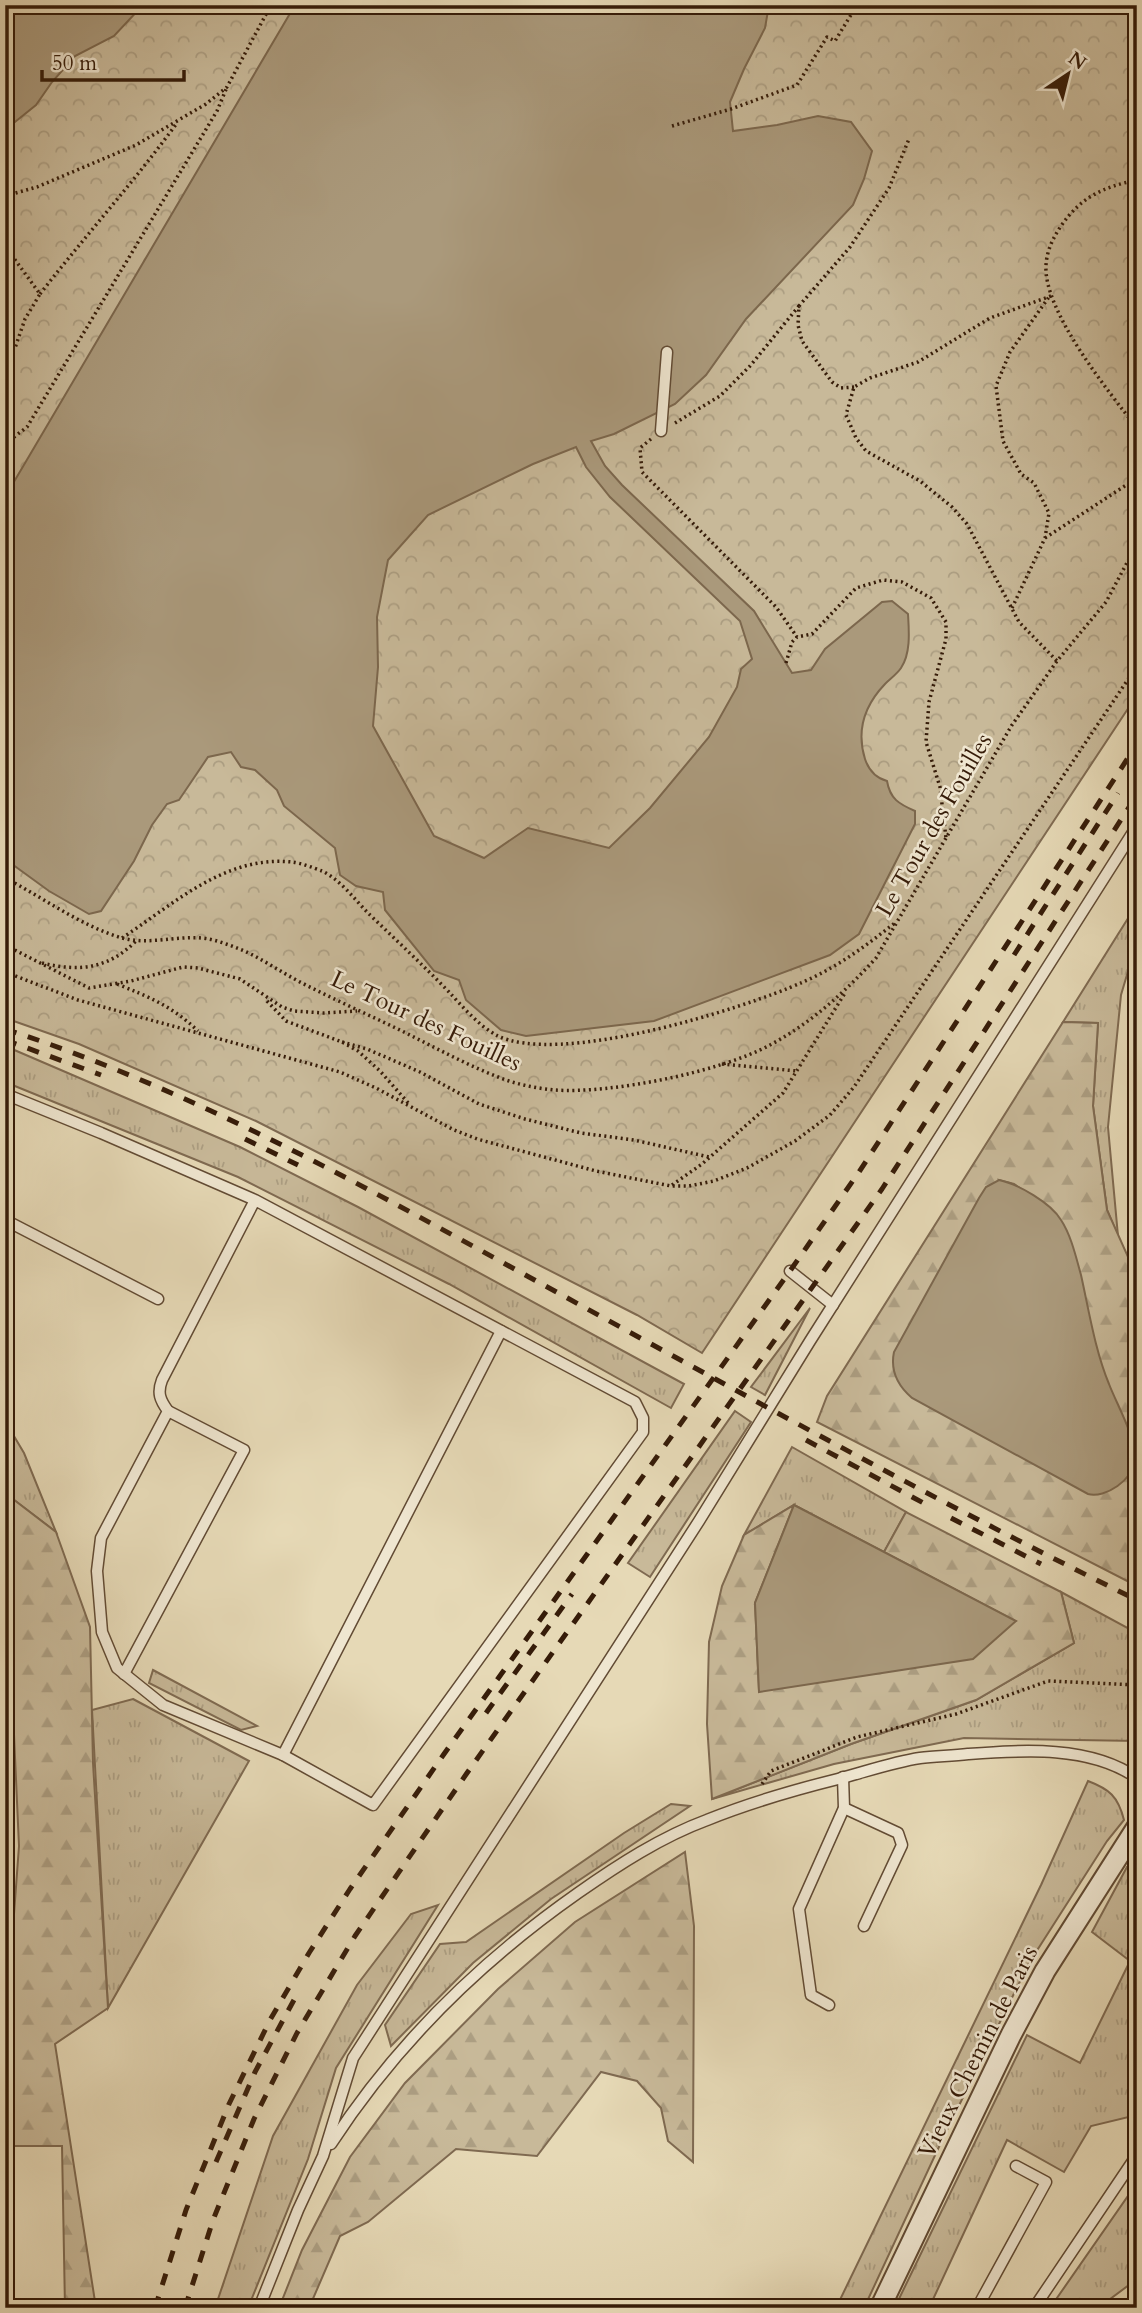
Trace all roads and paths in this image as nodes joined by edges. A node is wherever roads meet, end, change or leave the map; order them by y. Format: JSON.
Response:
{"nodes":[{"id":1,"x":271,"y":5,"type":"edge"},
{"id":2,"x":857,"y":5,"type":"edge"},
{"id":3,"x":226,"y":87,"type":"junction"},
{"id":4,"x":178,"y":121,"type":"junction"},
{"id":5,"x":673,"y":126,"type":"dead end"},
{"id":6,"x":909,"y":139,"type":"dead end"},
{"id":7,"x":1137,"y":180,"type":"edge"},
{"id":8,"x":5,"y":196,"type":"edge"},
{"id":9,"x":5,"y":246,"type":"edge"},
{"id":10,"x":40,"y":294,"type":"junction"},
{"id":11,"x":1051,"y":296,"type":"junction"},
{"id":12,"x":799,"y":306,"type":"junction"},
{"id":13,"x":667,"y":352,"type":"dead end"},
{"id":14,"x":5,"y":354,"type":"edge"},
{"id":15,"x":854,"y":387,"type":"junction"},
{"id":16,"x":1137,"y":428,"type":"edge"},
{"id":17,"x":661,"y":431,"type":"junction"},
{"id":18,"x":5,"y":444,"type":"edge"},
{"id":19,"x":1137,"y":478,"type":"edge"},
{"id":20,"x":1045,"y":538,"type":"junction"},
{"id":21,"x":1137,"y":544,"type":"edge"},
{"id":22,"x":1012,"y":608,"type":"junction"},
{"id":23,"x":797,"y":637,"type":"junction"},
{"id":24,"x":1057,"y":661,"type":"junction"},
{"id":25,"x":786,"y":663,"type":"dead end"},
{"id":26,"x":1137,"y":666,"type":"edge"},
{"id":27,"x":1137,"y":827,"type":"edge"},
{"id":28,"x":946,"y":838,"type":"junction"},
{"id":29,"x":5,"y":878,"type":"edge"},
{"id":30,"x":899,"y":920,"type":"junction"},
{"id":31,"x":122,"y":938,"type":"junction"},
{"id":32,"x":136,"y":941,"type":"junction"},
{"id":33,"x":5,"y":945,"type":"edge"},
{"id":34,"x":37,"y":961,"type":"junction"},
{"id":35,"x":5,"y":972,"type":"edge"},
{"id":36,"x":116,"y":983,"type":"junction"},
{"id":37,"x":846,"y":990,"type":"junction"},
{"id":38,"x":261,"y":994,"type":"junction"},
{"id":39,"x":357,"y":1011,"type":"junction"},
{"id":40,"x":199,"y":1032,"type":"junction"},
{"id":41,"x":342,"y":1042,"type":"junction"},
{"id":42,"x":721,"y":1064,"type":"junction"},
{"id":43,"x":797,"y":1071,"type":"junction"},
{"id":44,"x":5,"y":1094,"type":"edge"},
{"id":45,"x":413,"y":1108,"type":"junction"},
{"id":46,"x":709,"y":1157,"type":"junction"},
{"id":47,"x":671,"y":1186,"type":"junction"},
{"id":48,"x":255,"y":1200,"type":"junction"},
{"id":49,"x":5,"y":1220,"type":"edge"},
{"id":50,"x":790,"y":1271,"type":"dead end"},
{"id":51,"x":158,"y":1299,"type":"dead end"},
{"id":52,"x":833,"y":1305,"type":"junction"},
{"id":53,"x":501,"y":1331,"type":"junction"},
{"id":54,"x":168,"y":1411,"type":"junction"},
{"id":55,"x":124,"y":1674,"type":"junction"},
{"id":56,"x":1137,"y":1685,"type":"edge"},
{"id":57,"x":283,"y":1755,"type":"junction"},
{"id":58,"x":843,"y":1777,"type":"junction"},
{"id":59,"x":1137,"y":1778,"type":"edge"},
{"id":60,"x":759,"y":1801,"type":"junction"},
{"id":61,"x":844,"y":1808,"type":"junction"},
{"id":62,"x":1137,"y":1828,"type":"edge"},
{"id":63,"x":864,"y":1926,"type":"dead end"},
{"id":64,"x":829,"y":2005,"type":"dead end"},
{"id":65,"x":1137,"y":2155,"type":"edge"},
{"id":66,"x":323,"y":2156,"type":"junction"},
{"id":67,"x":1016,"y":2165,"type":"dead end"},
{"id":68,"x":259,"y":2308,"type":"edge"},
{"id":69,"x":880,"y":2308,"type":"edge"},
{"id":70,"x":977,"y":2308,"type":"edge"},
{"id":71,"x":1034,"y":2308,"type":"edge"}],
"edges":[{"from":1,"to":3,"type":"path"},
{"from":2,"to":5,"type":"path"},
{"from":3,"to":4,"type":"path"},
{"from":3,"to":18,"type":"path"},
{"from":4,"to":8,"type":"path"},
{"from":4,"to":10,"type":"path"},
{"from":6,"to":12,"type":"path"},
{"from":7,"to":11,"type":"path"},
{"from":9,"to":10,"type":"path"},
{"from":10,"to":14,"type":"path"},
{"from":11,"to":15,"type":"path"},
{"from":11,"to":16,"type":"path"},
{"from":11,"to":20,"type":"path"},
{"from":12,"to":15,"type":"path"},
{"from":12,"to":17,"type":"path"},
{"from":13,"to":17,"type":"lane"},
{"from":15,"to":22,"type":"path"},
{"from":17,"to":23,"type":"path"},
{"from":19,"to":20,"type":"path"},
{"from":20,"to":22,"type":"path"},
{"from":21,"to":24,"type":"path","name":"Le Tour des Fouilles"},
{"from":22,"to":24,"type":"path"},
{"from":23,"to":25,"type":"path"},
{"from":23,"to":28,"type":"path"},
{"from":24,"to":28,"type":"path","name":"Le Tour des Fouilles"},
{"from":26,"to":47,"type":"path"},
{"from":27,"to":52,"type":"lane"},
{"from":28,"to":30,"type":"path","name":"Le Tour des Fouilles"},
{"from":29,"to":31,"type":"path","name":"Le Tour des Fouilles"},
{"from":30,"to":31,"type":"path"},
{"from":30,"to":37,"type":"path","name":"Le Tour des Fouilles"},
{"from":31,"to":32,"type":"path","name":"Le Tour des Fouilles"},
{"from":32,"to":34,"type":"path"},
{"from":32,"to":39,"type":"path","name":"Le Tour des Fouilles"},
{"from":33,"to":34,"type":"path"},
{"from":34,"to":36,"type":"path"},
{"from":35,"to":40,"type":"path"},
{"from":36,"to":38,"type":"path"},
{"from":36,"to":40,"type":"path"},
{"from":37,"to":42,"type":"path","name":"Le Tour des Fouilles"},
{"from":37,"to":43,"type":"path"},
{"from":38,"to":39,"type":"path"},
{"from":38,"to":41,"type":"path"},
{"from":39,"to":42,"type":"path","name":"Le Tour des Fouilles"},
{"from":40,"to":45,"type":"path"},
{"from":41,"to":45,"type":"path"},
{"from":41,"to":46,"type":"path"},
{"from":42,"to":43,"type":"path"},
{"from":43,"to":46,"type":"path"},
{"from":44,"to":48,"type":"lane"},
{"from":45,"to":47,"type":"path"},
{"from":46,"to":47,"type":"path"},
{"from":48,"to":53,"type":"lane"},
{"from":48,"to":54,"type":"lane"},
{"from":49,"to":51,"type":"lane"},
{"from":50,"to":52,"type":"lane"},
{"from":52,"to":66,"type":"lane"},
{"from":53,"to":57,"type":"lane"},
{"from":53,"to":57,"type":"lane"},
{"from":54,"to":55,"type":"lane"},
{"from":54,"to":55,"type":"lane"},
{"from":55,"to":57,"type":"lane"},
{"from":56,"to":60,"type":"path"},
{"from":58,"to":59,"type":"lane"},
{"from":58,"to":60,"type":"lane"},
{"from":58,"to":61,"type":"lane"},
{"from":60,"to":66,"type":"lane"},
{"from":61,"to":63,"type":"lane"},
{"from":61,"to":64,"type":"lane"},
{"from":62,"to":69,"type":"street","name":"Vieux Chemin de Paris"},
{"from":65,"to":71,"type":"lane"},
{"from":66,"to":68,"type":"lane"},
{"from":67,"to":70,"type":"lane"}]}
